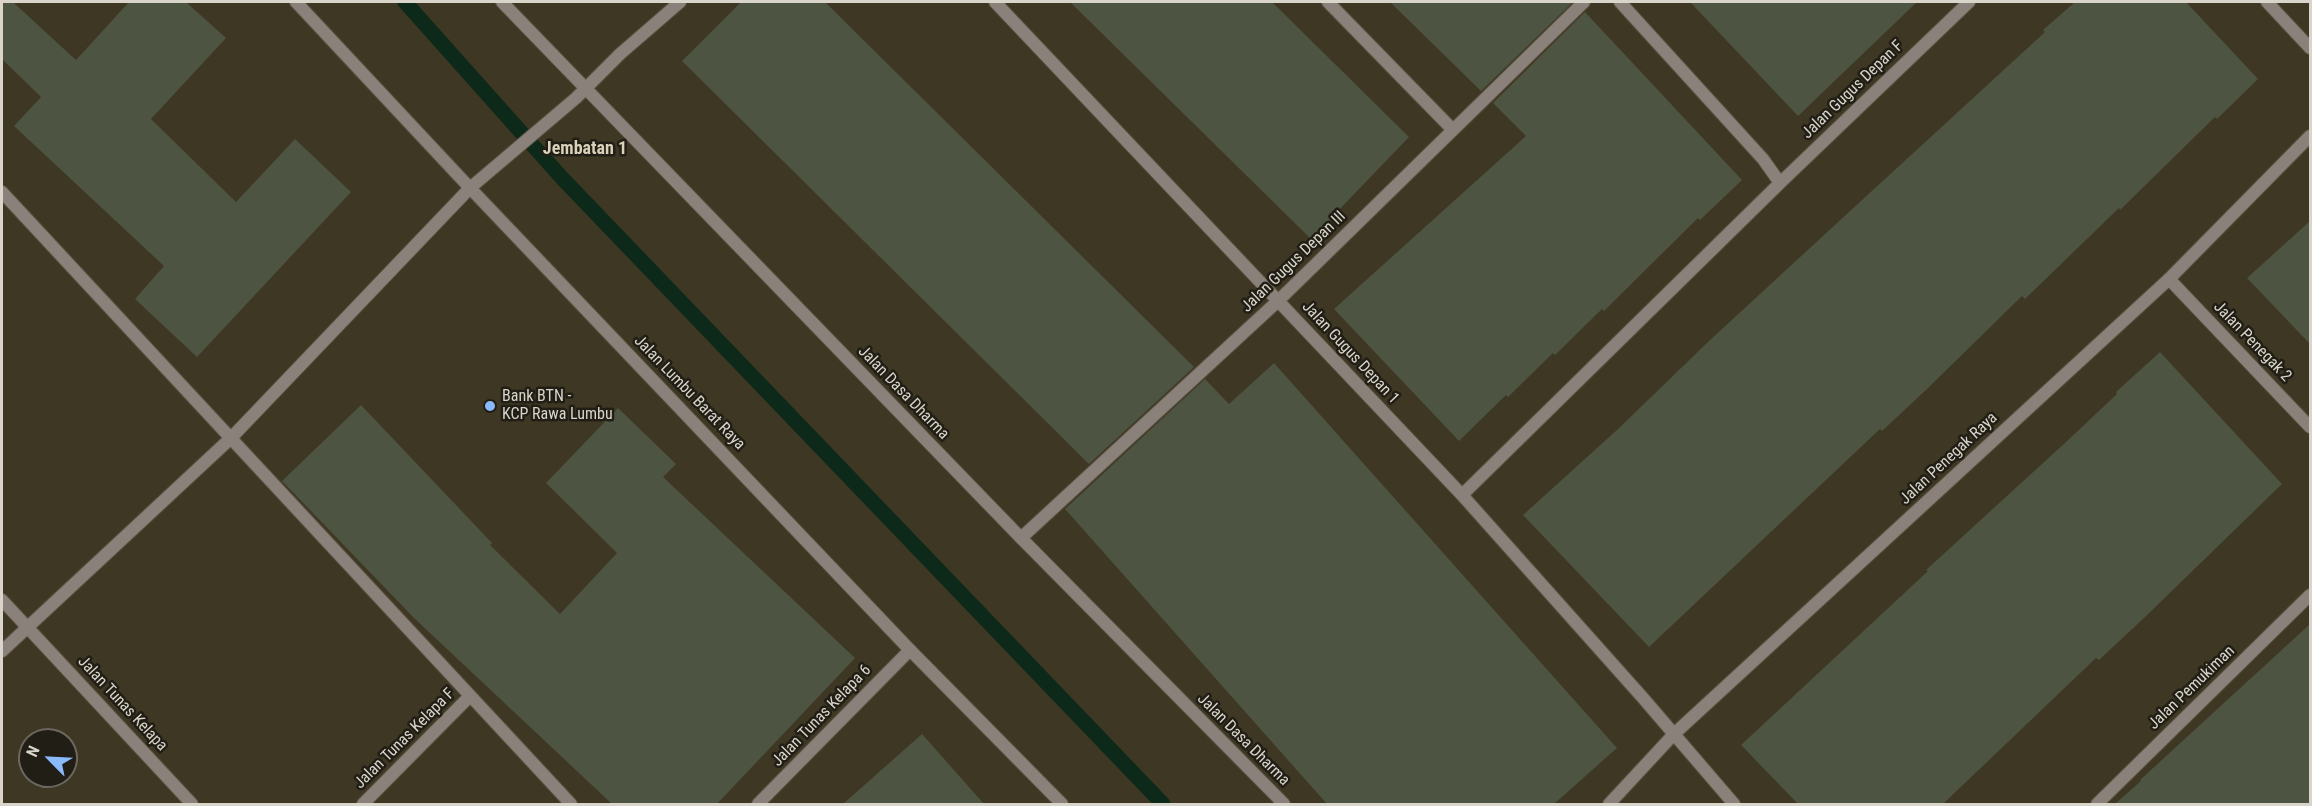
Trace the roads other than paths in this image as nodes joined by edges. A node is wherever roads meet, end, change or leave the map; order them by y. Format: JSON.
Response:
{"nodes":[{"id":1,"x":296,"y":2,"type":"edge"},
{"id":2,"x":502,"y":2,"type":"edge"},
{"id":3,"x":680,"y":2,"type":"edge"},
{"id":4,"x":995,"y":2,"type":"edge"},
{"id":5,"x":1328,"y":2,"type":"edge"},
{"id":6,"x":1584,"y":2,"type":"edge"},
{"id":7,"x":1620,"y":2,"type":"edge"},
{"id":8,"x":1969,"y":2,"type":"edge"},
{"id":9,"x":2267,"y":2,"type":"edge"},
{"id":10,"x":2310,"y":48,"type":"edge"},
{"id":11,"x":585,"y":87,"type":"junction"},
{"id":12,"x":1453,"y":130,"type":"junction"},
{"id":13,"x":2310,"y":136,"type":"edge"},
{"id":14,"x":1780,"y":183,"type":"junction"},
{"id":15,"x":470,"y":188,"type":"junction"},
{"id":16,"x":2,"y":192,"type":"edge"},
{"id":17,"x":2169,"y":279,"type":"junction"},
{"id":18,"x":1279,"y":300,"type":"junction"},
{"id":19,"x":2310,"y":427,"type":"edge"},
{"id":20,"x":231,"y":438,"type":"junction"},
{"id":21,"x":1462,"y":495,"type":"junction"},
{"id":22,"x":1021,"y":538,"type":"junction"},
{"id":23,"x":2310,"y":595,"type":"edge"},
{"id":24,"x":2,"y":600,"type":"edge"},
{"id":25,"x":27,"y":627,"type":"junction"},
{"id":26,"x":910,"y":650,"type":"junction"},
{"id":27,"x":2,"y":651,"type":"edge"},
{"id":28,"x":470,"y":696,"type":"junction"},
{"id":29,"x":1674,"y":734,"type":"junction"},
{"id":30,"x":192,"y":804,"type":"edge"},
{"id":31,"x":363,"y":804,"type":"edge"},
{"id":32,"x":571,"y":804,"type":"edge"},
{"id":33,"x":758,"y":804,"type":"edge"},
{"id":34,"x":1062,"y":804,"type":"edge"},
{"id":35,"x":1284,"y":804,"type":"edge"},
{"id":36,"x":1609,"y":804,"type":"edge"},
{"id":37,"x":1734,"y":804,"type":"edge"},
{"id":38,"x":2097,"y":804,"type":"edge"}],
"edges":[{"from":1,"to":15,"type":"street","name":"Jalan Lumbu Barat Raya"},
{"from":2,"to":11,"type":"street","name":"Jalan Dasa Dharma"},
{"from":3,"to":11,"type":"street"},
{"from":4,"to":18,"type":"street","name":"Jalan Gugus Depan 1"},
{"from":5,"to":12,"type":"street"},
{"from":6,"to":12,"type":"street","name":"Jalan Gugus Depan III"},
{"from":7,"to":14,"type":"street"},
{"from":8,"to":14,"type":"street","name":"Jalan Gugus Depan F"},
{"from":9,"to":10,"type":"street"},
{"from":11,"to":15,"type":"street"},
{"from":11,"to":22,"type":"street","name":"Jalan Dasa Dharma"},
{"from":12,"to":18,"type":"street","name":"Jalan Gugus Depan III"},
{"from":13,"to":17,"type":"street","name":"Jalan Penegak Raya"},
{"from":14,"to":21,"type":"street","name":"Jalan Gugus Depan F"},
{"from":15,"to":20,"type":"street"},
{"from":15,"to":26,"type":"street","name":"Jalan Lumbu Barat Raya"},
{"from":16,"to":20,"type":"street"},
{"from":17,"to":19,"type":"street","name":"Jalan Penegak 2"},
{"from":17,"to":29,"type":"street","name":"Jalan Penegak Raya"},
{"from":18,"to":21,"type":"street","name":"Jalan Gugus Depan 1"},
{"from":18,"to":22,"type":"street","name":"Jalan Gugus Depan III"},
{"from":20,"to":25,"type":"street"},
{"from":20,"to":28,"type":"street"},
{"from":21,"to":29,"type":"street","name":"Jalan Gugus Depan 1"},
{"from":22,"to":35,"type":"street","name":"Jalan Dasa Dharma"},
{"from":23,"to":38,"type":"street","name":"Jalan Pemukiman"},
{"from":24,"to":25,"type":"street","name":"Jalan Tunas Kelapa"},
{"from":25,"to":27,"type":"street"},
{"from":25,"to":30,"type":"street","name":"Jalan Tunas Kelapa"},
{"from":26,"to":33,"type":"street","name":"Jalan Tunas Kelapa 6"},
{"from":26,"to":34,"type":"street","name":"Jalan Lumbu Barat Raya"},
{"from":28,"to":31,"type":"street","name":"Jalan Tunas Kelapa F"},
{"from":28,"to":32,"type":"street"},
{"from":29,"to":36,"type":"street","name":"Jalan Penegak Raya"},
{"from":29,"to":37,"type":"street","name":"Jalan Gugus Depan 1"}]}
